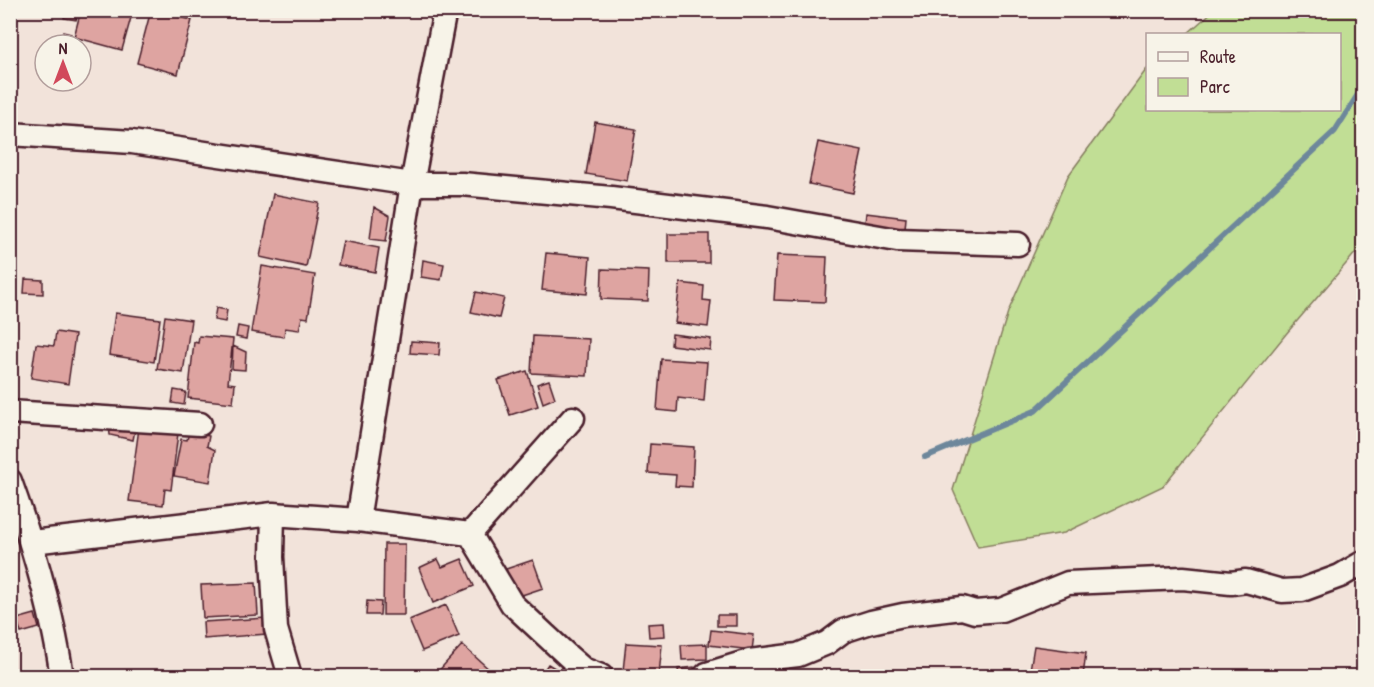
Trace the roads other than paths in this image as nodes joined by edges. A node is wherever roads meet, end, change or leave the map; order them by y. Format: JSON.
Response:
{"nodes":[{"id":1,"x":445,"y":10,"type":"edge"},
{"id":2,"x":10,"y":134,"type":"edge"},
{"id":3,"x":412,"y":184,"type":"junction"},
{"id":4,"x":1018,"y":244,"type":"dead end"},
{"id":5,"x":10,"y":412,"type":"edge"},
{"id":6,"x":573,"y":418,"type":"dead end"},
{"id":7,"x":200,"y":424,"type":"dead end"},
{"id":8,"x":10,"y":481,"type":"edge"},
{"id":9,"x":273,"y":514,"type":"junction"},
{"id":10,"x":358,"y":520,"type":"junction"},
{"id":11,"x":470,"y":534,"type":"junction"},
{"id":12,"x":32,"y":542,"type":"junction"},
{"id":13,"x":1364,"y":562,"type":"edge"},
{"id":14,"x":62,"y":676,"type":"edge"},
{"id":15,"x":290,"y":676,"type":"edge"},
{"id":16,"x":601,"y":676,"type":"edge"},
{"id":17,"x":705,"y":676,"type":"edge"}],
"edges":[{"from":1,"to":3,"type":"street"},
{"from":2,"to":3,"type":"street"},
{"from":3,"to":4,"type":"street"},
{"from":3,"to":10,"type":"street"},
{"from":5,"to":7,"type":"street"},
{"from":6,"to":11,"type":"street"},
{"from":8,"to":12,"type":"street"},
{"from":9,"to":10,"type":"street"},
{"from":9,"to":12,"type":"street"},
{"from":9,"to":15,"type":"street"},
{"from":10,"to":11,"type":"street"},
{"from":11,"to":16,"type":"street"},
{"from":12,"to":14,"type":"street"},
{"from":13,"to":17,"type":"street"}]}
